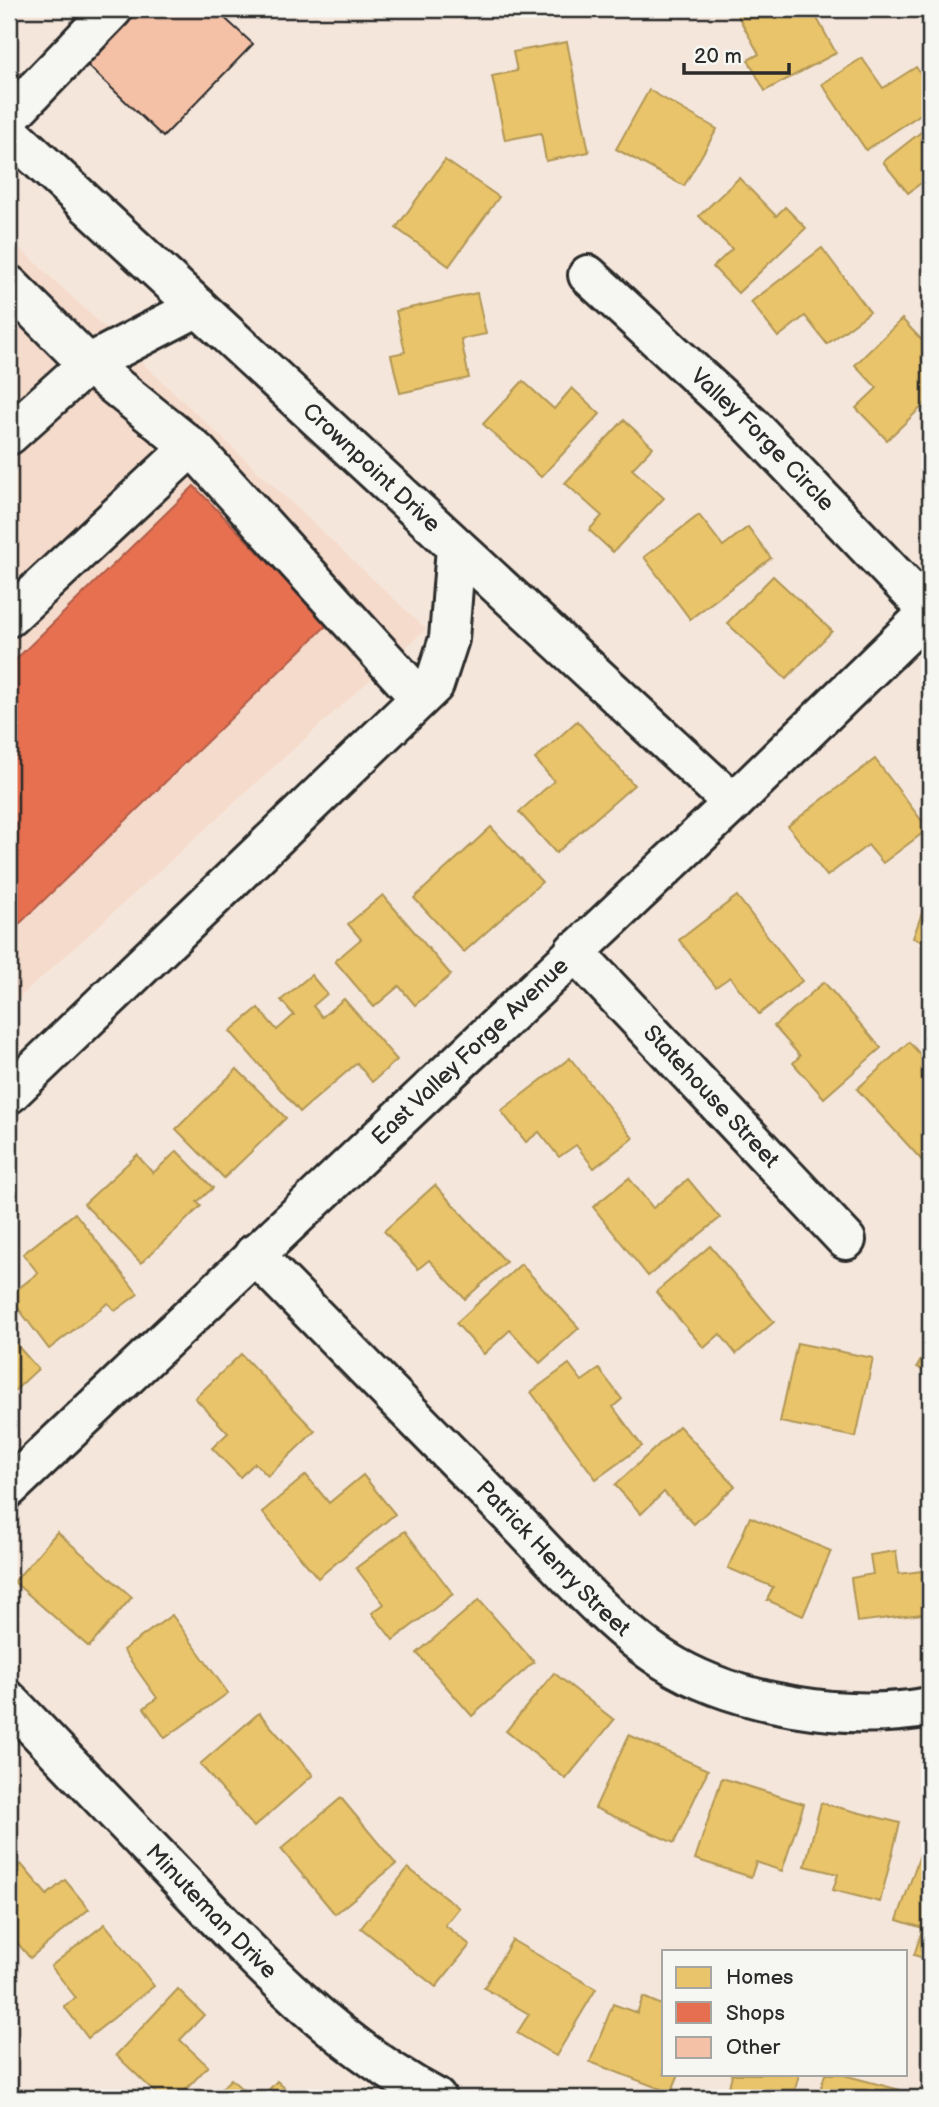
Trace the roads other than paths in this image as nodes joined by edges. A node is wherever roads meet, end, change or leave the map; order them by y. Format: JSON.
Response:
{"nodes":[{"id":1,"x":113,"y":9,"type":"edge"},
{"id":2,"x":9,"y":117,"type":"edge"},
{"id":3,"x":9,"y":132,"type":"edge"},
{"id":4,"x":589,"y":275,"type":"dead end"},
{"id":5,"x":9,"y":285,"type":"edge"},
{"id":6,"x":198,"y":307,"type":"junction"},
{"id":7,"x":88,"y":364,"type":"junction"},
{"id":8,"x":9,"y":435,"type":"edge"},
{"id":9,"x":191,"y":447,"type":"junction"},
{"id":10,"x":456,"y":547,"type":"junction"},
{"id":11,"x":9,"y":618,"type":"edge"},
{"id":12,"x":926,"y":625,"type":"edge"},
{"id":13,"x":420,"y":698,"type":"junction"},
{"id":14,"x":733,"y":803,"type":"junction"},
{"id":15,"x":574,"y":951,"type":"junction"},
{"id":16,"x":9,"y":1094,"type":"edge"},
{"id":17,"x":846,"y":1240,"type":"dead end"},
{"id":18,"x":254,"y":1254,"type":"junction"},
{"id":19,"x":9,"y":1488,"type":"edge"},
{"id":20,"x":9,"y":1702,"type":"edge"},
{"id":21,"x":930,"y":1707,"type":"edge"},
{"id":22,"x":436,"y":2098,"type":"edge"}],
"edges":[{"from":1,"to":2,"type":"street"},
{"from":3,"to":6,"type":"street","name":"Crownpoint Drive"},
{"from":4,"to":12,"type":"street","name":"Valley Forge Circle"},
{"from":5,"to":7,"type":"street"},
{"from":6,"to":7,"type":"street"},
{"from":6,"to":10,"type":"street","name":"Crownpoint Drive"},
{"from":7,"to":8,"type":"street"},
{"from":7,"to":9,"type":"street"},
{"from":9,"to":11,"type":"street"},
{"from":9,"to":13,"type":"street"},
{"from":10,"to":13,"type":"street"},
{"from":10,"to":14,"type":"street","name":"Crownpoint Drive"},
{"from":12,"to":14,"type":"street","name":"East Valley Forge Avenue"},
{"from":13,"to":16,"type":"street"},
{"from":14,"to":15,"type":"street","name":"East Valley Forge Avenue"},
{"from":15,"to":17,"type":"street","name":"Statehouse Street"},
{"from":15,"to":18,"type":"street","name":"East Valley Forge Avenue"},
{"from":18,"to":19,"type":"street","name":"East Valley Forge Avenue"},
{"from":18,"to":21,"type":"street","name":"Patrick Henry Street"},
{"from":20,"to":22,"type":"street","name":"Minuteman Drive"}]}
